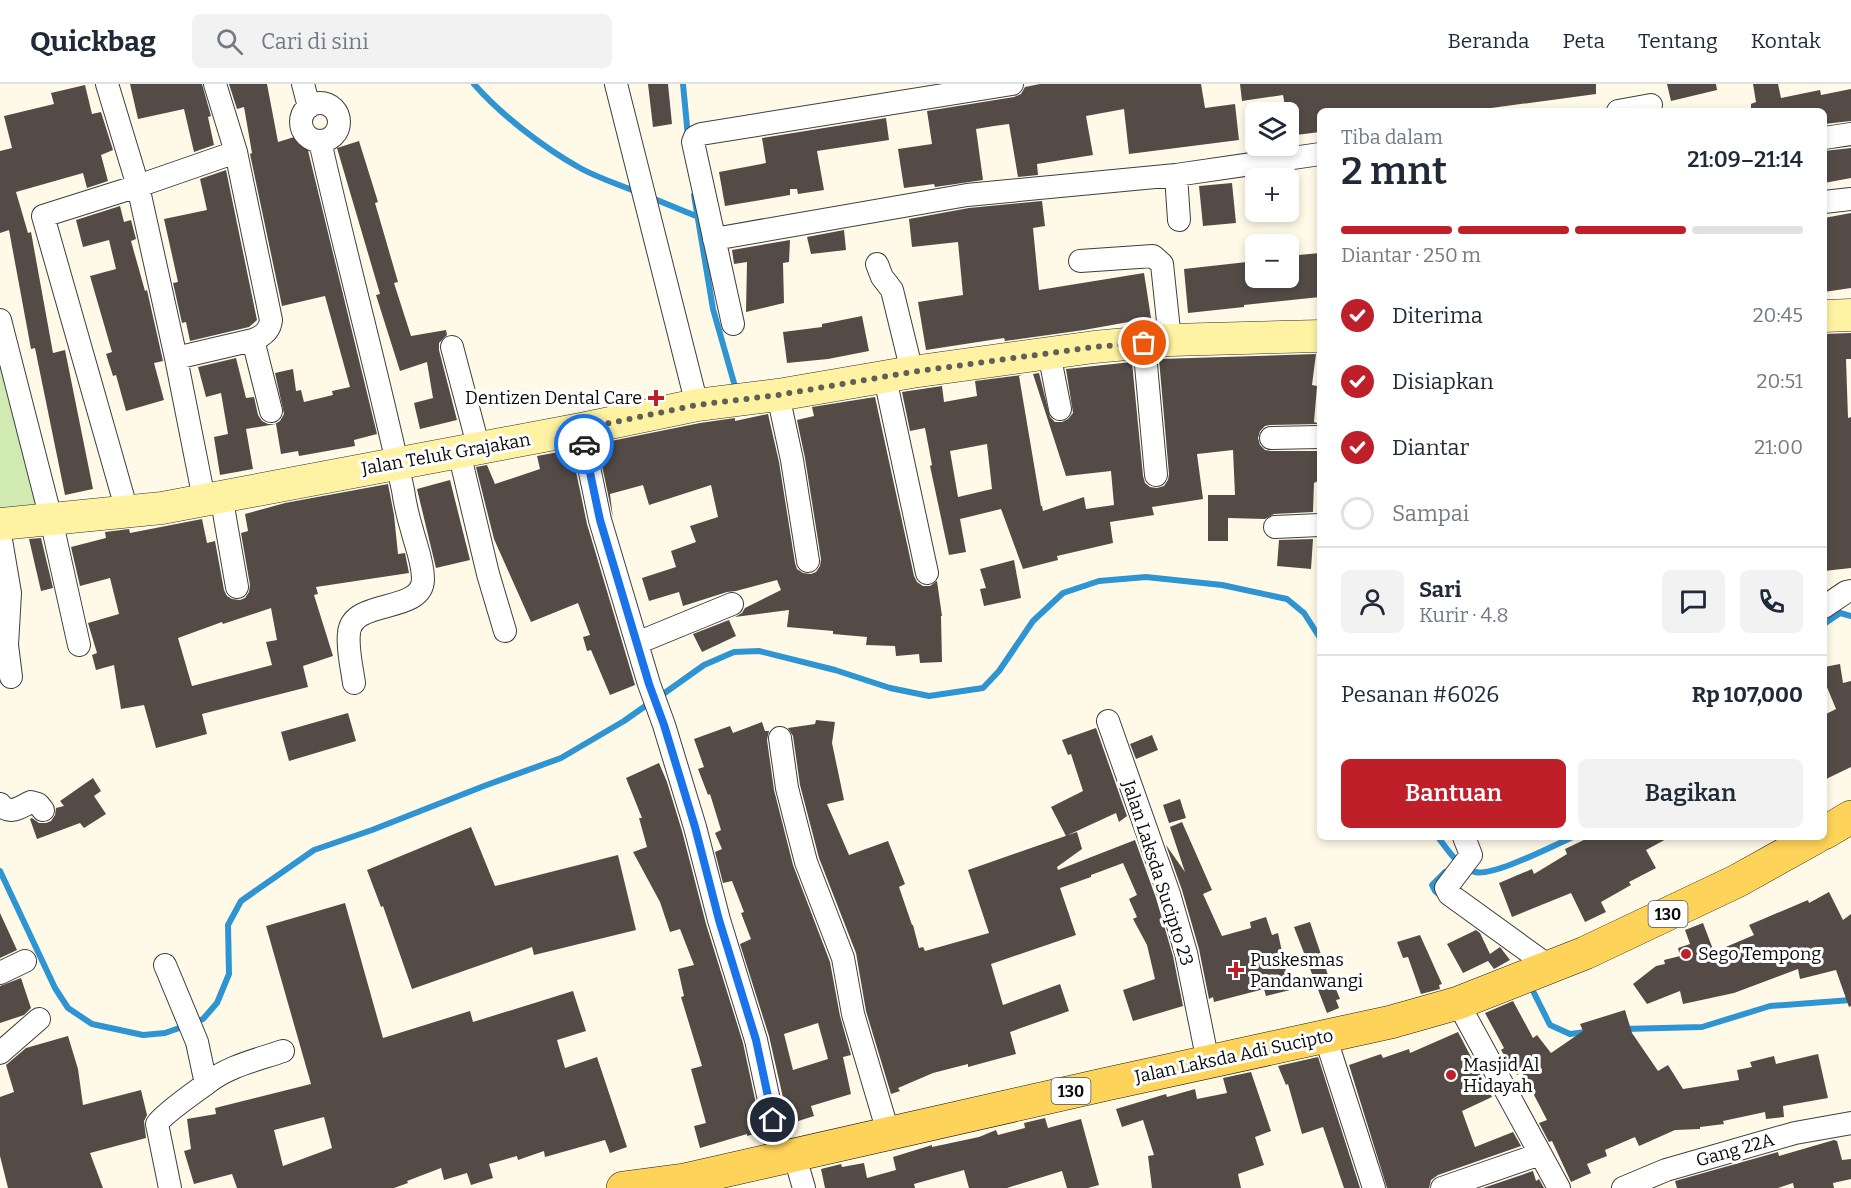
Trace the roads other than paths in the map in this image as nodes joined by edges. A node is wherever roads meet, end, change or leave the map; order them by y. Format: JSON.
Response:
{"nodes":[{"id":1,"x":107,"y":84,"type":"edge"},
{"id":2,"x":215,"y":84,"type":"edge"},
{"id":3,"x":303,"y":84,"type":"edge"},
{"id":4,"x":616,"y":84,"type":"edge"},
{"id":5,"x":1012,"y":84,"type":"edge"},
{"id":6,"x":1650,"y":100,"type":"edge"},
{"id":7,"x":1627,"y":108,"type":"edge"},
{"id":8,"x":1851,"y":134,"type":"edge"},
{"id":9,"x":1827,"y":138,"type":"edge"},
{"id":10,"x":236,"y":152,"type":"junction"},
{"id":11,"x":1317,"y":153,"type":"edge"},
{"id":12,"x":1176,"y":175,"type":"junction"},
{"id":13,"x":138,"y":186,"type":"junction"},
{"id":14,"x":1851,"y":199,"type":"edge"},
{"id":15,"x":1827,"y":202,"type":"edge"},
{"id":16,"x":1179,"y":220,"type":"dead end"},
{"id":17,"x":714,"y":239,"type":"junction"},
{"id":18,"x":1080,"y":261,"type":"dead end"},
{"id":19,"x":877,"y":264,"type":"dead end"},
{"id":20,"x":1851,"y":315,"type":"edge"},
{"id":21,"x":1827,"y":316,"type":"edge"},
{"id":22,"x":0,"y":320,"type":"edge"},
{"id":23,"x":733,"y":324,"type":"dead end"},
{"id":24,"x":1317,"y":336,"type":"edge"},
{"id":25,"x":253,"y":340,"type":"junction"},
{"id":26,"x":1157,"y":341,"type":"junction"},
{"id":27,"x":452,"y":347,"type":"dead end"},
{"id":28,"x":1049,"y":353,"type":"junction"},
{"id":29,"x":176,"y":358,"type":"junction"},
{"id":30,"x":899,"y":375,"type":"junction"},
{"id":31,"x":778,"y":395,"type":"junction"},
{"id":32,"x":697,"y":405,"type":"junction"},
{"id":33,"x":1060,"y":409,"type":"dead end"},
{"id":34,"x":271,"y":411,"type":"dead end"},
{"id":35,"x":581,"y":429,"type":"junction"},
{"id":36,"x":1317,"y":437,"type":"edge"},
{"id":37,"x":1271,"y":438,"type":"dead end"},
{"id":38,"x":469,"y":450,"type":"junction"},
{"id":39,"x":398,"y":463,"type":"junction"},
{"id":40,"x":1156,"y":475,"type":"dead end"},
{"id":41,"x":212,"y":497,"type":"junction"},
{"id":42,"x":127,"y":511,"type":"junction"},
{"id":43,"x":51,"y":519,"type":"junction"},
{"id":44,"x":0,"y":525,"type":"edge"},
{"id":45,"x":1317,"y":525,"type":"edge"},
{"id":46,"x":1275,"y":526,"type":"dead end"},
{"id":47,"x":0,"y":534,"type":"edge"},
{"id":48,"x":808,"y":561,"type":"dead end"},
{"id":49,"x":927,"y":573,"type":"dead end"},
{"id":50,"x":237,"y":587,"type":"dead end"},
{"id":51,"x":1851,"y":591,"type":"edge"},
{"id":52,"x":732,"y":604,"type":"dead end"},
{"id":53,"x":1827,"y":605,"type":"edge"},
{"id":54,"x":505,"y":632,"type":"dead end"},
{"id":55,"x":637,"y":643,"type":"junction"},
{"id":56,"x":79,"y":645,"type":"dead end"},
{"id":57,"x":11,"y":677,"type":"dead end"},
{"id":58,"x":354,"y":683,"type":"dead end"},
{"id":59,"x":1108,"y":721,"type":"dead end"},
{"id":60,"x":780,"y":738,"type":"dead end"},
{"id":61,"x":0,"y":804,"type":"edge"},
{"id":62,"x":43,"y":810,"type":"dead end"},
{"id":63,"x":1851,"y":817,"type":"edge"},
{"id":64,"x":1827,"y":830,"type":"edge"},
{"id":65,"x":1811,"y":840,"type":"edge"},
{"id":66,"x":1467,"y":846,"type":"edge"},
{"id":67,"x":25,"y":961,"type":"dead end"},
{"id":68,"x":165,"y":965,"type":"dead end"},
{"id":69,"x":1550,"y":967,"type":"junction"},
{"id":70,"x":0,"y":973,"type":"edge"},
{"id":71,"x":1458,"y":1003,"type":"junction"},
{"id":72,"x":39,"y":1019,"type":"dead end"},
{"id":73,"x":1325,"y":1036,"type":"junction"},
{"id":74,"x":283,"y":1051,"type":"dead end"},
{"id":75,"x":0,"y":1053,"type":"edge"},
{"id":76,"x":1208,"y":1062,"type":"junction"},
{"id":77,"x":206,"y":1084,"type":"junction"},
{"id":78,"x":1849,"y":1129,"type":"edge"},
{"id":79,"x":888,"y":1132,"type":"junction"},
{"id":80,"x":1540,"y":1154,"type":"junction"},
{"id":81,"x":787,"y":1155,"type":"junction"},
{"id":82,"x":170,"y":1188,"type":"edge"},
{"id":83,"x":623,"y":1188,"type":"edge"},
{"id":84,"x":804,"y":1188,"type":"edge"},
{"id":85,"x":1374,"y":1188,"type":"edge"},
{"id":86,"x":1442,"y":1188,"type":"edge"},
{"id":87,"x":1558,"y":1188,"type":"edge"},
{"id":88,"x":1623,"y":1188,"type":"edge"}],
"edges":[{"from":1,"to":13,"type":"street"},
{"from":2,"to":10,"type":"street"},
{"from":3,"to":39,"type":"street"},
{"from":4,"to":32,"type":"street"},
{"from":5,"to":17,"type":"street"},
{"from":6,"to":7,"type":"street"},
{"from":8,"to":9,"type":"street"},
{"from":10,"to":13,"type":"street"},
{"from":10,"to":25,"type":"street"},
{"from":11,"to":12,"type":"street"},
{"from":12,"to":16,"type":"street"},
{"from":12,"to":17,"type":"street"},
{"from":13,"to":29,"type":"street"},
{"from":13,"to":42,"type":"street"},
{"from":14,"to":15,"type":"street"},
{"from":17,"to":23,"type":"street"},
{"from":18,"to":26,"type":"street"},
{"from":19,"to":30,"type":"street"},
{"from":20,"to":21,"type":"street"},
{"from":22,"to":43,"type":"street"},
{"from":24,"to":26,"type":"street","name":"Jalan Teluk Grajakan"},
{"from":25,"to":29,"type":"street"},
{"from":25,"to":34,"type":"street"},
{"from":26,"to":28,"type":"street","name":"Jalan Teluk Grajakan"},
{"from":26,"to":40,"type":"street"},
{"from":27,"to":38,"type":"street"},
{"from":28,"to":30,"type":"street","name":"Jalan Teluk Grajakan"},
{"from":28,"to":33,"type":"street"},
{"from":29,"to":41,"type":"street"},
{"from":30,"to":31,"type":"street","name":"Jalan Teluk Grajakan"},
{"from":30,"to":49,"type":"street"},
{"from":31,"to":32,"type":"street","name":"Jalan Teluk Grajakan"},
{"from":31,"to":48,"type":"street"},
{"from":32,"to":35,"type":"street","name":"Jalan Teluk Grajakan"},
{"from":35,"to":38,"type":"street","name":"Jalan Teluk Grajakan"},
{"from":35,"to":55,"type":"street"},
{"from":36,"to":37,"type":"street"},
{"from":38,"to":39,"type":"street","name":"Jalan Teluk Grajakan"},
{"from":38,"to":54,"type":"street"},
{"from":39,"to":41,"type":"street","name":"Jalan Teluk Grajakan"},
{"from":39,"to":58,"type":"street"},
{"from":41,"to":42,"type":"street","name":"Jalan Teluk Grajakan"},
{"from":41,"to":50,"type":"street"},
{"from":42,"to":43,"type":"street","name":"Jalan Teluk Grajakan"},
{"from":43,"to":44,"type":"street","name":"Jalan Teluk Grajakan"},
{"from":43,"to":56,"type":"street"},
{"from":45,"to":46,"type":"street"},
{"from":47,"to":57,"type":"street"},
{"from":51,"to":53,"type":"street"},
{"from":52,"to":55,"type":"street"},
{"from":55,"to":81,"type":"street"},
{"from":59,"to":76,"type":"street","name":"Jalan Laksda Sucipto 23"},
{"from":60,"to":79,"type":"street"},
{"from":61,"to":62,"type":"street"},
{"from":63,"to":64,"type":"main road"},
{"from":65,"to":69,"type":"main road","name":"Jalan Laksda Adi Sucipto","number":"130"},
{"from":66,"to":69,"type":"street"},
{"from":67,"to":70,"type":"street"},
{"from":68,"to":77,"type":"street"},
{"from":69,"to":71,"type":"main road","name":"Jalan Laksda Adi Sucipto","number":"130"},
{"from":71,"to":73,"type":"main road","name":"Jalan Laksda Adi Sucipto","number":"130"},
{"from":71,"to":80,"type":"street"},
{"from":72,"to":75,"type":"street"},
{"from":73,"to":76,"type":"main road","name":"Jalan Laksda Adi Sucipto","number":"130"},
{"from":73,"to":85,"type":"street"},
{"from":74,"to":77,"type":"street"},
{"from":76,"to":79,"type":"main road","name":"Jalan Laksda Adi Sucipto","number":"130"},
{"from":77,"to":82,"type":"street"},
{"from":78,"to":88,"type":"street","name":"Gang 22A"},
{"from":79,"to":81,"type":"main road","name":"Jalan Laksda Adi Sucipto","number":"130"},
{"from":80,"to":86,"type":"street"},
{"from":80,"to":87,"type":"street"},
{"from":81,"to":83,"type":"main road","name":"Jalan Laksda Adi Sucipto","number":"130"},
{"from":81,"to":84,"type":"street"}]}
